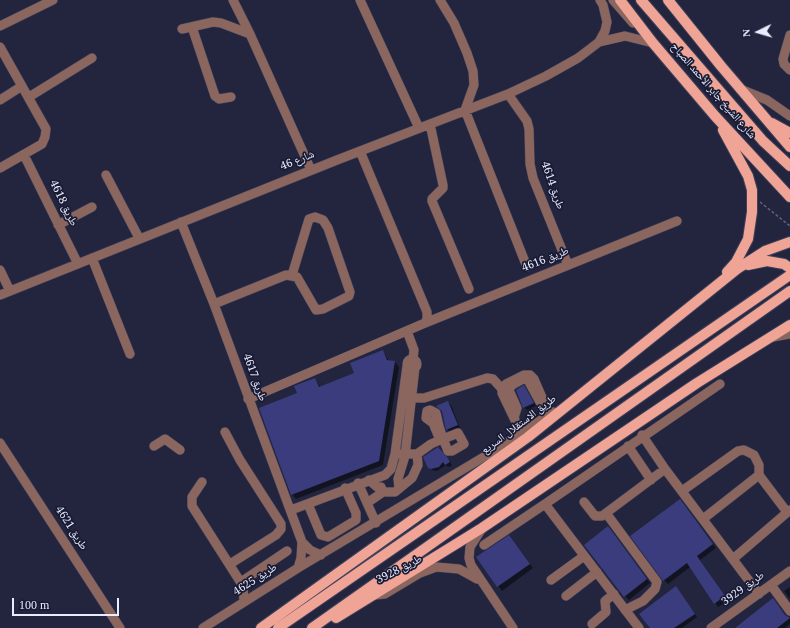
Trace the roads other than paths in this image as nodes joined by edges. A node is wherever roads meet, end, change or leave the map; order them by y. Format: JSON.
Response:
{"nodes":[{"id":1,"x":39,"y":0,"type":"edge"},
{"id":2,"x":53,"y":0,"type":"edge"},
{"id":3,"x":233,"y":0,"type":"edge"},
{"id":4,"x":360,"y":0,"type":"edge"},
{"id":5,"x":440,"y":0,"type":"edge"},
{"id":6,"x":600,"y":0,"type":"edge"},
{"id":7,"x":613,"y":0,"type":"edge"},
{"id":8,"x":620,"y":0,"type":"edge"},
{"id":9,"x":641,"y":0,"type":"edge"},
{"id":10,"x":668,"y":0,"type":"edge"},
{"id":11,"x":32,"y":9,"type":"junction"},
{"id":12,"x":0,"y":26,"type":"edge"},
{"id":13,"x":192,"y":27,"type":"junction"},
{"id":14,"x":641,"y":28,"type":"junction"},
{"id":15,"x":182,"y":30,"type":"dead end"},
{"id":16,"x":250,"y":34,"type":"junction"},
{"id":17,"x":790,"y":35,"type":"edge"},
{"id":18,"x":599,"y":42,"type":"junction"},
{"id":19,"x":653,"y":43,"type":"junction"},
{"id":20,"x":0,"y":47,"type":"edge"},
{"id":21,"x":92,"y":58,"type":"dead end"},
{"id":22,"x":790,"y":70,"type":"edge"},
{"id":23,"x":22,"y":86,"type":"junction"},
{"id":24,"x":740,"y":89,"type":"junction"},
{"id":25,"x":508,"y":94,"type":"junction"},
{"id":26,"x":231,"y":97,"type":"dead end"},
{"id":27,"x":29,"y":98,"type":"junction"},
{"id":28,"x":0,"y":100,"type":"edge"},
{"id":29,"x":465,"y":110,"type":"junction"},
{"id":30,"x":715,"y":116,"type":"junction"},
{"id":31,"x":790,"y":116,"type":"edge"},
{"id":32,"x":767,"y":120,"type":"junction"},
{"id":33,"x":430,"y":124,"type":"junction"},
{"id":34,"x":419,"y":128,"type":"junction"},
{"id":35,"x":790,"y":132,"type":"edge"},
{"id":36,"x":790,"y":147,"type":"edge"},
{"id":37,"x":360,"y":151,"type":"junction"},
{"id":38,"x":24,"y":155,"type":"junction"},
{"id":39,"x":790,"y":166,"type":"edge"},
{"id":40,"x":0,"y":168,"type":"edge"},
{"id":41,"x":311,"y":170,"type":"junction"},
{"id":42,"x":106,"y":175,"type":"dead end"},
{"id":43,"x":790,"y":196,"type":"edge"},
{"id":44,"x":92,"y":207,"type":"dead end"},
{"id":45,"x":677,"y":221,"type":"dead end"},
{"id":46,"x":181,"y":222,"type":"junction"},
{"id":47,"x":58,"y":224,"type":"junction"},
{"id":48,"x":139,"y":238,"type":"junction"},
{"id":49,"x":790,"y":242,"type":"edge"},
{"id":50,"x":92,"y":258,"type":"junction"},
{"id":51,"x":78,"y":264,"type":"junction"},
{"id":52,"x":568,"y":265,"type":"junction"},
{"id":53,"x":527,"y":267,"type":"dead end"},
{"id":54,"x":790,"y":268,"type":"edge"},
{"id":55,"x":737,"y":269,"type":"junction"},
{"id":56,"x":0,"y":270,"type":"edge"},
{"id":57,"x":790,"y":274,"type":"edge"},
{"id":58,"x":292,"y":275,"type":"junction"},
{"id":59,"x":720,"y":282,"type":"junction"},
{"id":60,"x":469,"y":289,"type":"dead end"},
{"id":61,"x":10,"y":291,"type":"junction"},
{"id":62,"x":790,"y":291,"type":"edge"},
{"id":63,"x":0,"y":295,"type":"edge"},
{"id":64,"x":214,"y":304,"type":"junction"},
{"id":65,"x":425,"y":323,"type":"junction"},
{"id":66,"x":788,"y":328,"type":"edge"},
{"id":67,"x":407,"y":331,"type":"junction"},
{"id":68,"x":130,"y":354,"type":"dead end"},
{"id":69,"x":720,"y":384,"type":"dead end"},
{"id":70,"x":409,"y":385,"type":"junction"},
{"id":71,"x":502,"y":389,"type":"junction"},
{"id":72,"x":412,"y":398,"type":"junction"},
{"id":73,"x":248,"y":399,"type":"junction"},
{"id":74,"x":569,"y":405,"type":"junction"},
{"id":75,"x":406,"y":408,"type":"junction"},
{"id":76,"x":514,"y":418,"type":"junction"},
{"id":77,"x":225,"y":432,"type":"dead end"},
{"id":78,"x":521,"y":432,"type":"junction"},
{"id":79,"x":642,"y":435,"type":"junction"},
{"id":80,"x":442,"y":439,"type":"dead end"},
{"id":81,"x":0,"y":443,"type":"edge"},
{"id":82,"x":154,"y":446,"type":"dead end"},
{"id":83,"x":628,"y":446,"type":"junction"},
{"id":84,"x":180,"y":450,"type":"dead end"},
{"id":85,"x":417,"y":454,"type":"junction"},
{"id":86,"x":400,"y":455,"type":"junction"},
{"id":87,"x":665,"y":469,"type":"junction"},
{"id":88,"x":385,"y":474,"type":"junction"},
{"id":89,"x":759,"y":475,"type":"junction"},
{"id":90,"x":369,"y":480,"type":"junction"},
{"id":91,"x":651,"y":480,"type":"junction"},
{"id":92,"x":202,"y":482,"type":"dead end"},
{"id":93,"x":358,"y":484,"type":"junction"},
{"id":94,"x":399,"y":484,"type":"junction"},
{"id":95,"x":345,"y":488,"type":"junction"},
{"id":96,"x":682,"y":491,"type":"junction"},
{"id":97,"x":383,"y":492,"type":"junction"},
{"id":98,"x":584,"y":502,"type":"dead end"},
{"id":99,"x":367,"y":503,"type":"junction"},
{"id":100,"x":308,"y":504,"type":"junction"},
{"id":101,"x":544,"y":504,"type":"junction"},
{"id":102,"x":291,"y":510,"type":"junction"},
{"id":103,"x":789,"y":511,"type":"edge"},
{"id":104,"x":606,"y":513,"type":"junction"},
{"id":105,"x":703,"y":519,"type":"junction"},
{"id":106,"x":376,"y":523,"type":"junction"},
{"id":107,"x":482,"y":528,"type":"junction"},
{"id":108,"x":302,"y":542,"type":"junction"},
{"id":109,"x":484,"y":545,"type":"dead end"},
{"id":110,"x":287,"y":551,"type":"dead end"},
{"id":111,"x":321,"y":554,"type":"junction"},
{"id":112,"x":584,"y":556,"type":"junction"},
{"id":113,"x":733,"y":559,"type":"junction"},
{"id":114,"x":230,"y":564,"type":"junction"},
{"id":115,"x":298,"y":568,"type":"junction"},
{"id":116,"x":790,"y":571,"type":"edge"},
{"id":117,"x":597,"y":572,"type":"junction"},
{"id":118,"x":551,"y":580,"type":"dead end"},
{"id":119,"x":480,"y":581,"type":"junction"},
{"id":120,"x":242,"y":584,"type":"junction"},
{"id":121,"x":771,"y":585,"type":"junction"},
{"id":122,"x":260,"y":592,"type":"junction"},
{"id":123,"x":614,"y":594,"type":"junction"},
{"id":124,"x":760,"y":594,"type":"junction"},
{"id":125,"x":375,"y":595,"type":"junction"},
{"id":126,"x":566,"y":596,"type":"dead end"},
{"id":127,"x":244,"y":602,"type":"junction"},
{"id":128,"x":625,"y":610,"type":"junction"},
{"id":129,"x":790,"y":611,"type":"edge"},
{"id":130,"x":592,"y":624,"type":"dead end"},
{"id":131,"x":713,"y":627,"type":"edge"},
{"id":132,"x":120,"y":628,"type":"edge"},
{"id":133,"x":203,"y":628,"type":"edge"},
{"id":134,"x":261,"y":628,"type":"edge"},
{"id":135,"x":278,"y":628,"type":"edge"},
{"id":136,"x":312,"y":628,"type":"edge"},
{"id":137,"x":320,"y":628,"type":"edge"},
{"id":138,"x":513,"y":628,"type":"edge"},
{"id":139,"x":639,"y":628,"type":"edge"}],
"edges":[{"from":1,"to":11,"type":"street"},
{"from":2,"to":11,"type":"street"},
{"from":3,"to":16,"type":"street"},
{"from":4,"to":34,"type":"street"},
{"from":5,"to":29,"type":"street"},
{"from":6,"to":18,"type":"street"},
{"from":7,"to":14,"type":"street"},
{"from":8,"to":14,"type":"main road","name":"شارع الشيخ جابر الأحمد الصباح"},
{"from":9,"to":39,"type":"main road"},
{"from":10,"to":24,"type":"main road"},
{"from":11,"to":12,"type":"street"},
{"from":13,"to":15,"type":"street"},
{"from":13,"to":16,"type":"street"},
{"from":13,"to":26,"type":"street"},
{"from":14,"to":19,"type":"main road","name":"شارع الشيخ جابر الأحمد الصباح"},
{"from":16,"to":41,"type":"street"},
{"from":17,"to":22,"type":"street"},
{"from":18,"to":19,"type":"street","name":"شارع 46"},
{"from":18,"to":25,"type":"street","name":"شارع 46"},
{"from":19,"to":30,"type":"main road","name":"شارع الشيخ جابر الأحمد الصباح"},
{"from":20,"to":23,"type":"street"},
{"from":21,"to":27,"type":"street"},
{"from":23,"to":27,"type":"street"},
{"from":23,"to":28,"type":"street"},
{"from":24,"to":31,"type":"street"},
{"from":24,"to":32,"type":"main road"},
{"from":25,"to":29,"type":"street","name":"شارع 46"},
{"from":25,"to":52,"type":"street","name":"طريق 4614"},
{"from":27,"to":38,"type":"street"},
{"from":29,"to":33,"type":"street","name":"شارع 46"},
{"from":29,"to":53,"type":"street"},
{"from":30,"to":43,"type":"main road","name":"شارع الشيخ جابر الأحمد الصباح"},
{"from":30,"to":59,"type":"main road"},
{"from":32,"to":35,"type":"main road"},
{"from":32,"to":36,"type":"main road"},
{"from":33,"to":34,"type":"street","name":"شارع 46"},
{"from":33,"to":60,"type":"street"},
{"from":34,"to":37,"type":"street","name":"شارع 46"},
{"from":37,"to":41,"type":"street","name":"شارع 46"},
{"from":37,"to":65,"type":"street"},
{"from":38,"to":40,"type":"street"},
{"from":38,"to":47,"type":"street","name":"طريق 4618"},
{"from":41,"to":46,"type":"street","name":"شارع 46"},
{"from":42,"to":48,"type":"street"},
{"from":44,"to":47,"type":"street"},
{"from":45,"to":52,"type":"street","name":"طريق 4616"},
{"from":46,"to":48,"type":"street","name":"شارع 46"},
{"from":46,"to":64,"type":"street","name":"طريق 4617"},
{"from":47,"to":51,"type":"street","name":"طريق 4618"},
{"from":48,"to":50,"type":"street","name":"شارع 46"},
{"from":49,"to":55,"type":"main road","name":"طريق الاستقلال السريع"},
{"from":50,"to":51,"type":"street","name":"شارع 46"},
{"from":50,"to":68,"type":"street"},
{"from":51,"to":61,"type":"street","name":"شارع 46"},
{"from":52,"to":65,"type":"street","name":"طريق 4616"},
{"from":54,"to":55,"type":"main road"},
{"from":55,"to":59,"type":"main road","name":"طريق الاستقلال السريع"},
{"from":56,"to":61,"type":"street"},
{"from":57,"to":135,"type":"main road"},
{"from":58,"to":58,"type":"street"},
{"from":58,"to":64,"type":"street"},
{"from":59,"to":74,"type":"main road","name":"طريق الاستقلال السريع"},
{"from":61,"to":63,"type":"street","name":"شارع 46"},
{"from":62,"to":136,"type":"main road"},
{"from":64,"to":73,"type":"street","name":"طريق 4617"},
{"from":65,"to":67,"type":"street","name":"طريق 4616"},
{"from":66,"to":107,"type":"main road"},
{"from":67,"to":70,"type":"street"},
{"from":67,"to":73,"type":"street","name":"طريق 4616"},
{"from":69,"to":79,"type":"street"},
{"from":70,"to":72,"type":"street"},
{"from":70,"to":75,"type":"street"},
{"from":71,"to":72,"type":"street"},
{"from":71,"to":76,"type":"street"},
{"from":71,"to":76,"type":"street"},
{"from":72,"to":75,"type":"street"},
{"from":73,"to":102,"type":"street","name":"طريق 4617"},
{"from":74,"to":78,"type":"street","name":"طريق 4625"},
{"from":74,"to":134,"type":"main road","name":"طريق الاستقلال السريع"},
{"from":75,"to":86,"type":"street"},
{"from":76,"to":78,"type":"street"},
{"from":77,"to":114,"type":"street"},
{"from":78,"to":106,"type":"street","name":"طريق 4625"},
{"from":79,"to":83,"type":"street"},
{"from":79,"to":87,"type":"street"},
{"from":80,"to":85,"type":"street"},
{"from":81,"to":132,"type":"street","name":"طريق 4621"},
{"from":82,"to":84,"type":"street"},
{"from":83,"to":91,"type":"street"},
{"from":83,"to":101,"type":"street"},
{"from":85,"to":86,"type":"street"},
{"from":85,"to":94,"type":"street"},
{"from":86,"to":88,"type":"street"},
{"from":86,"to":94,"type":"street"},
{"from":87,"to":91,"type":"street"},
{"from":87,"to":96,"type":"street"},
{"from":88,"to":90,"type":"street"},
{"from":88,"to":94,"type":"street"},
{"from":88,"to":97,"type":"street"},
{"from":89,"to":96,"type":"street"},
{"from":89,"to":103,"type":"street"},
{"from":89,"to":105,"type":"street"},
{"from":90,"to":93,"type":"street"},
{"from":90,"to":97,"type":"street"},
{"from":91,"to":104,"type":"street"},
{"from":92,"to":114,"type":"street"},
{"from":93,"to":95,"type":"street"},
{"from":93,"to":99,"type":"street"},
{"from":94,"to":97,"type":"street"},
{"from":95,"to":100,"type":"street"},
{"from":95,"to":100,"type":"street"},
{"from":96,"to":105,"type":"street"},
{"from":97,"to":99,"type":"street"},
{"from":98,"to":104,"type":"street"},
{"from":99,"to":106,"type":"street"},
{"from":100,"to":102,"type":"street"},
{"from":101,"to":109,"type":"street"},
{"from":101,"to":112,"type":"street"},
{"from":102,"to":108,"type":"street","name":"طريق 4617"},
{"from":103,"to":113,"type":"street"},
{"from":104,"to":128,"type":"street"},
{"from":105,"to":113,"type":"street"},
{"from":106,"to":111,"type":"street","name":"طريق 4625"},
{"from":107,"to":119,"type":"street","name":"طريق 3928"},
{"from":107,"to":125,"type":"main road"},
{"from":108,"to":111,"type":"street"},
{"from":108,"to":115,"type":"street","name":"طريق 4617"},
{"from":110,"to":120,"type":"street"},
{"from":111,"to":115,"type":"street","name":"طريق 4625"},
{"from":112,"to":117,"type":"street"},
{"from":112,"to":118,"type":"street"},
{"from":113,"to":124,"type":"street"},
{"from":114,"to":120,"type":"street"},
{"from":115,"to":122,"type":"street","name":"طريق 4625"},
{"from":116,"to":121,"type":"street","name":"طريق 3929"},
{"from":117,"to":123,"type":"street"},
{"from":117,"to":126,"type":"street"},
{"from":119,"to":125,"type":"street","name":"طريق 3928"},
{"from":119,"to":138,"type":"street","name":"طريق 3928"},
{"from":120,"to":122,"type":"street"},
{"from":120,"to":127,"type":"street"},
{"from":121,"to":124,"type":"street","name":"طريق 3929"},
{"from":121,"to":129,"type":"street"},
{"from":122,"to":127,"type":"street","name":"طريق 4625"},
{"from":123,"to":128,"type":"street"},
{"from":123,"to":130,"type":"street"},
{"from":124,"to":131,"type":"street","name":"طريق 3929"},
{"from":125,"to":137,"type":"main road"},
{"from":127,"to":133,"type":"street","name":"طريق 4625"},
{"from":128,"to":139,"type":"street"}]}
